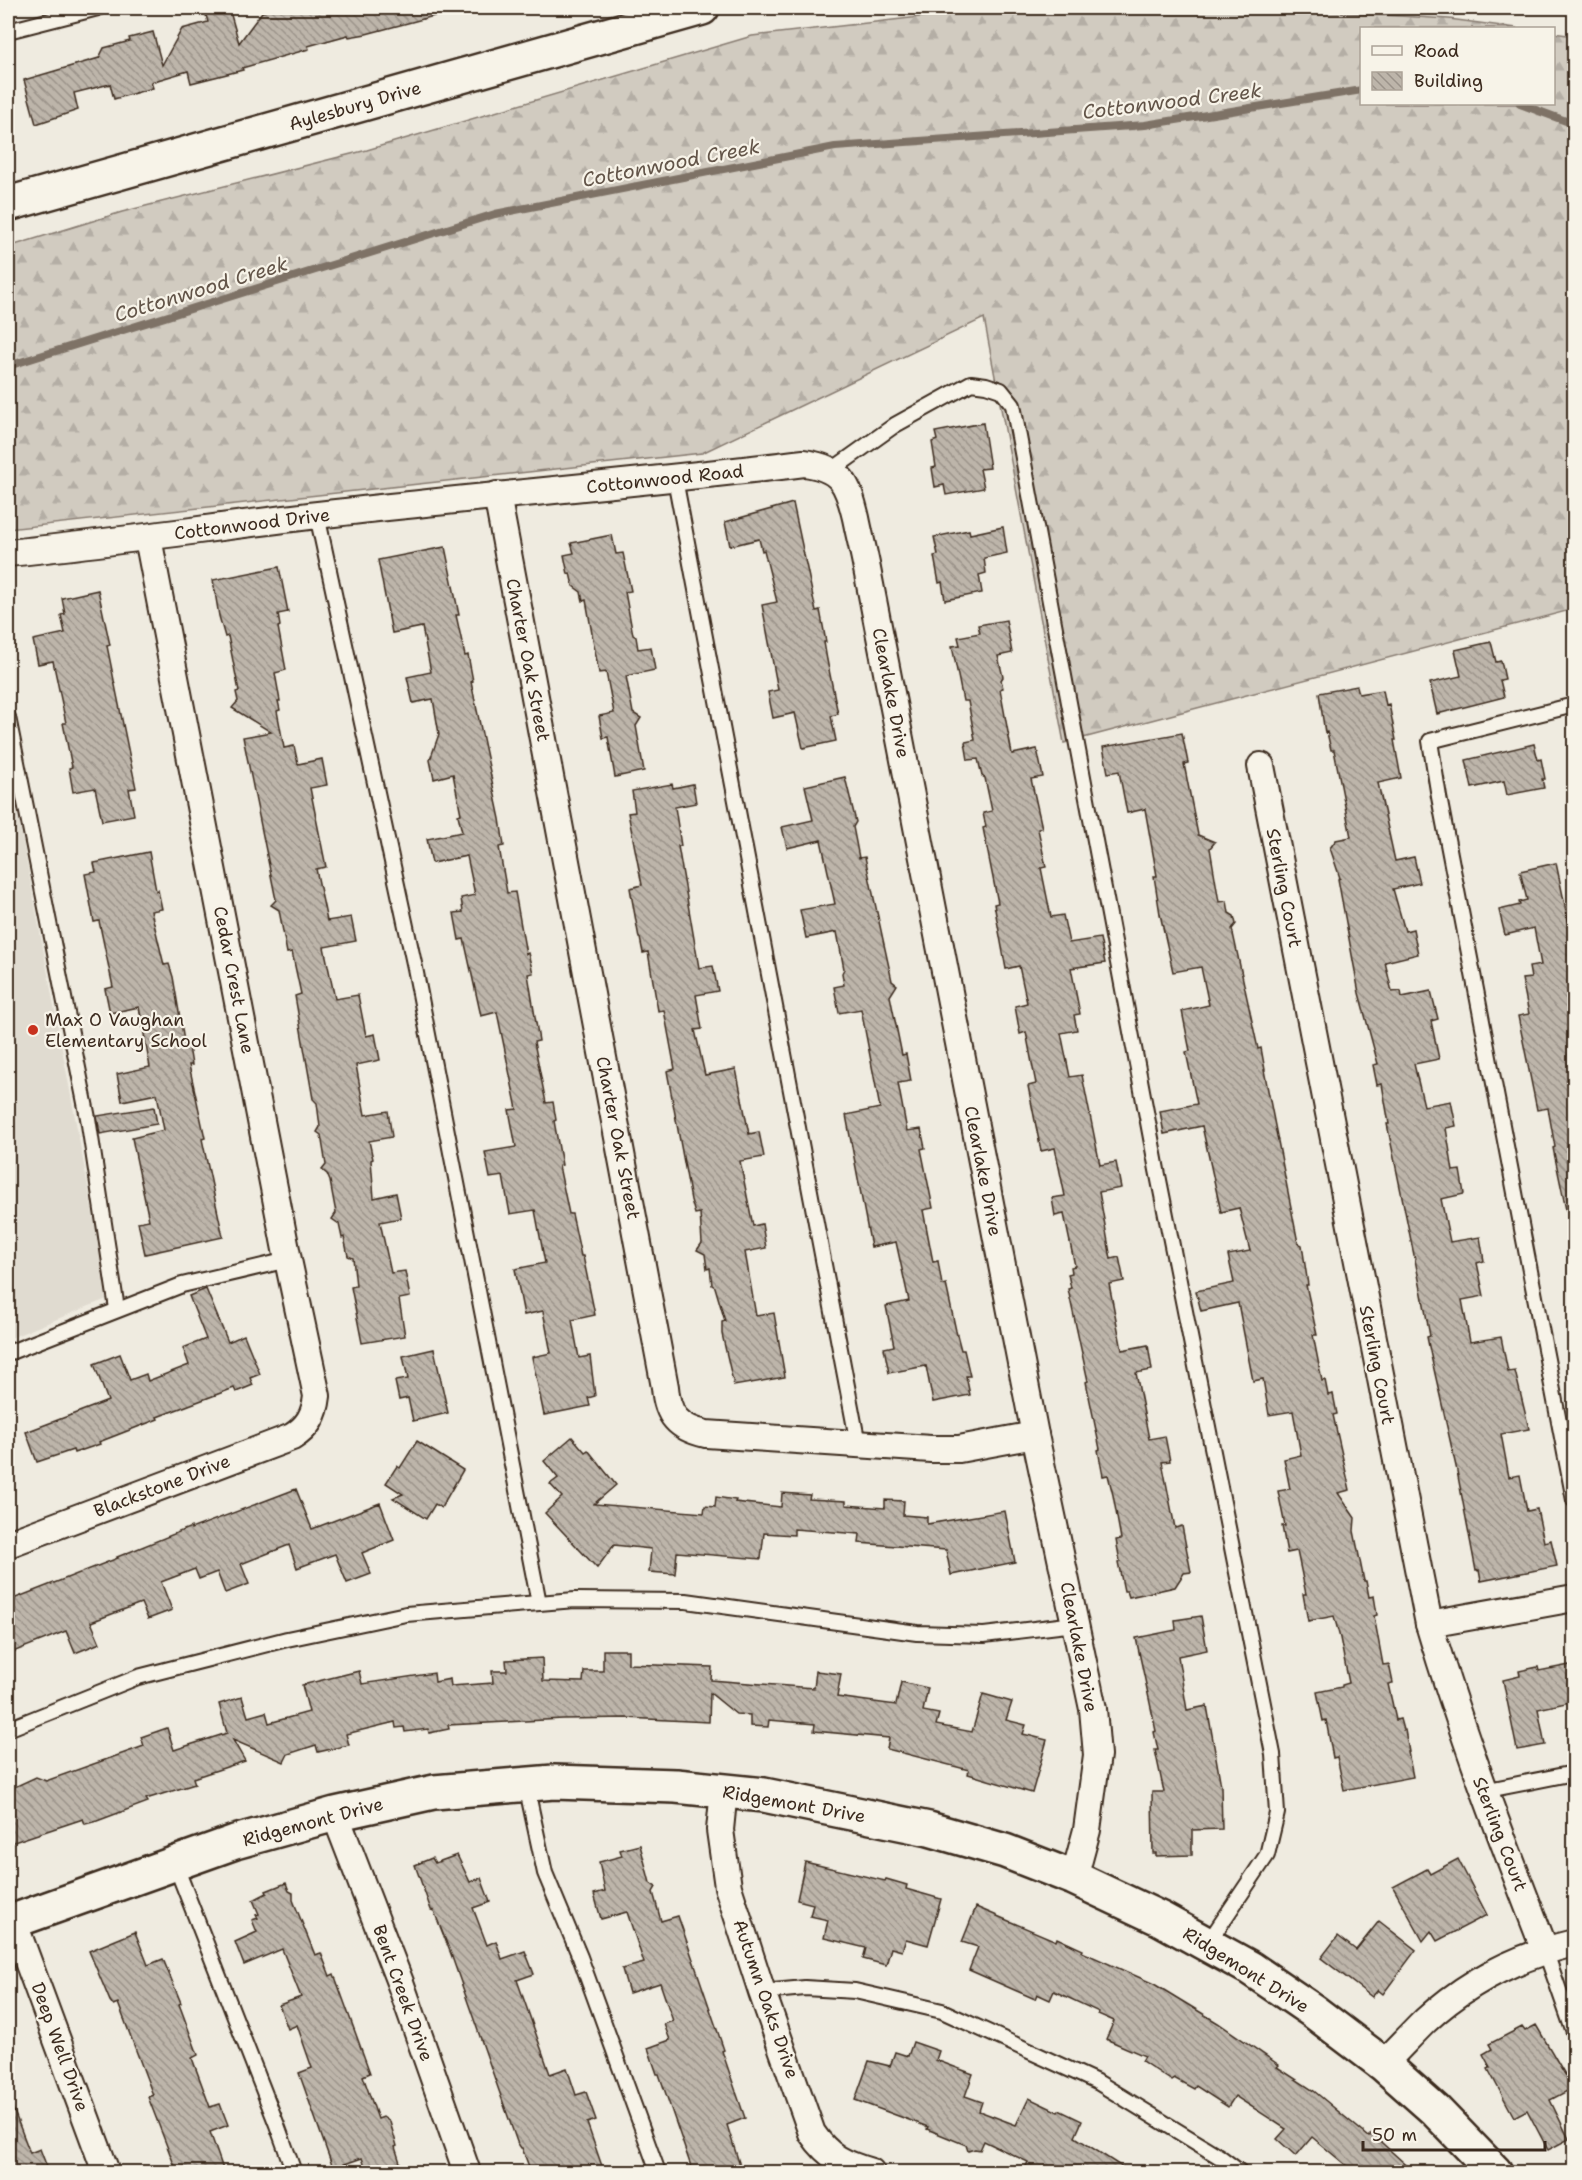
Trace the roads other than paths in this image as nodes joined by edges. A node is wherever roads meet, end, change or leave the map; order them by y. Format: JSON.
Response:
{"nodes":[{"id":1,"x":98,"y":8,"type":"edge"},
{"id":2,"x":702,"y":8,"type":"edge"},
{"id":3,"x":8,"y":32,"type":"edge"},
{"id":4,"x":8,"y":204,"type":"edge"},
{"id":5,"x":832,"y":470,"type":"junction"},
{"id":6,"x":675,"y":479,"type":"junction"},
{"id":7,"x":497,"y":495,"type":"junction"},
{"id":8,"x":317,"y":515,"type":"junction"},
{"id":9,"x":148,"y":538,"type":"junction"},
{"id":10,"x":8,"y":552,"type":"edge"},
{"id":11,"x":1575,"y":705,"type":"edge"},
{"id":12,"x":8,"y":717,"type":"edge"},
{"id":13,"x":1261,"y":766,"type":"dead end"},
{"id":14,"x":288,"y":1260,"type":"junction"},
{"id":15,"x":117,"y":1309,"type":"junction"},
{"id":16,"x":8,"y":1353,"type":"edge"},
{"id":17,"x":311,"y":1420,"type":"joint"},
{"id":18,"x":1035,"y":1436,"type":"junction"},
{"id":19,"x":858,"y":1444,"type":"junction"},
{"id":20,"x":1575,"y":1500,"type":"edge"},
{"id":21,"x":8,"y":1544,"type":"edge"},
{"id":22,"x":1575,"y":1598,"type":"edge"},
{"id":23,"x":539,"y":1603,"type":"junction"},
{"id":24,"x":1075,"y":1624,"type":"junction"},
{"id":25,"x":1429,"y":1624,"type":"junction"},
{"id":26,"x":8,"y":1729,"type":"edge"},
{"id":27,"x":1575,"y":1773,"type":"edge"},
{"id":28,"x":526,"y":1785,"type":"junction"},
{"id":29,"x":724,"y":1790,"type":"junction"},
{"id":30,"x":1483,"y":1791,"type":"junction"},
{"id":31,"x":334,"y":1814,"type":"junction"},
{"id":32,"x":176,"y":1864,"type":"junction"},
{"id":33,"x":1074,"y":1878,"type":"junction"},
{"id":34,"x":10,"y":1922,"type":"edge"},
{"id":35,"x":1208,"y":1943,"type":"junction"},
{"id":36,"x":1575,"y":1943,"type":"edge"},
{"id":37,"x":1545,"y":1950,"type":"junction"},
{"id":38,"x":762,"y":1992,"type":"junction"},
{"id":39,"x":1575,"y":2033,"type":"edge"},
{"id":40,"x":1383,"y":2064,"type":"junction"},
{"id":41,"x":106,"y":2172,"type":"edge"},
{"id":42,"x":294,"y":2172,"type":"edge"},
{"id":43,"x":467,"y":2172,"type":"edge"},
{"id":44,"x":658,"y":2172,"type":"edge"},
{"id":45,"x":871,"y":2172,"type":"edge"},
{"id":46,"x":1240,"y":2172,"type":"edge"},
{"id":47,"x":1495,"y":2172,"type":"edge"}],
"edges":[{"from":1,"to":3,"type":"lane"},
{"from":2,"to":4,"type":"street","name":"Aylesbury Drive"},
{"from":5,"to":6,"type":"street","name":"Cottonwood Road"},
{"from":5,"to":18,"type":"street","name":"Clearlake Drive"},
{"from":5,"to":35,"type":"lane"},
{"from":6,"to":7,"type":"street","name":"Cottonwood Road"},
{"from":6,"to":19,"type":"lane"},
{"from":7,"to":8,"type":"street","name":"Cottonwood Drive"},
{"from":7,"to":19,"type":"street","name":"Charter Oak Street"},
{"from":8,"to":9,"type":"street","name":"Cottonwood Drive"},
{"from":8,"to":23,"type":"lane"},
{"from":9,"to":10,"type":"street","name":"Cottonwood Drive"},
{"from":9,"to":14,"type":"street","name":"Cedar Crest Lane"},
{"from":11,"to":20,"type":"lane"},
{"from":12,"to":15,"type":"lane"},
{"from":13,"to":25,"type":"street","name":"Sterling Court"},
{"from":14,"to":15,"type":"lane"},
{"from":14,"to":17,"type":"street","name":"Cedar Crest Lane"},
{"from":15,"to":16,"type":"lane"},
{"from":17,"to":21,"type":"street","name":"Blackstone Drive"},
{"from":18,"to":19,"type":"street","name":"Charter Oak Street"},
{"from":18,"to":24,"type":"street","name":"Clearlake Drive"},
{"from":22,"to":25,"type":"street"},
{"from":23,"to":24,"type":"lane"},
{"from":23,"to":26,"type":"lane"},
{"from":24,"to":33,"type":"street","name":"Clearlake Drive"},
{"from":25,"to":30,"type":"street","name":"Sterling Court"},
{"from":27,"to":30,"type":"lane"},
{"from":28,"to":29,"type":"street","name":"Ridgemont Drive"},
{"from":28,"to":31,"type":"street","name":"Ridgemont Drive"},
{"from":28,"to":44,"type":"lane"},
{"from":29,"to":33,"type":"street","name":"Ridgemont Drive"},
{"from":29,"to":38,"type":"street","name":"Autumn Oaks Drive"},
{"from":30,"to":37,"type":"street","name":"Sterling Court"},
{"from":31,"to":32,"type":"street","name":"Ridgemont Drive"},
{"from":31,"to":43,"type":"street","name":"Bent Creek Drive"},
{"from":32,"to":34,"type":"street","name":"Ridgemont Drive"},
{"from":32,"to":42,"type":"lane"},
{"from":33,"to":35,"type":"street","name":"Ridgemont Drive"},
{"from":34,"to":41,"type":"street","name":"Deep Well Drive"},
{"from":35,"to":40,"type":"street","name":"Ridgemont Drive"},
{"from":36,"to":37,"type":"street"},
{"from":37,"to":39,"type":"lane"},
{"from":37,"to":40,"type":"street"},
{"from":38,"to":45,"type":"street","name":"Autumn Oaks Drive"},
{"from":38,"to":46,"type":"lane"},
{"from":40,"to":47,"type":"street","name":"Ridgemont Drive"}]}
